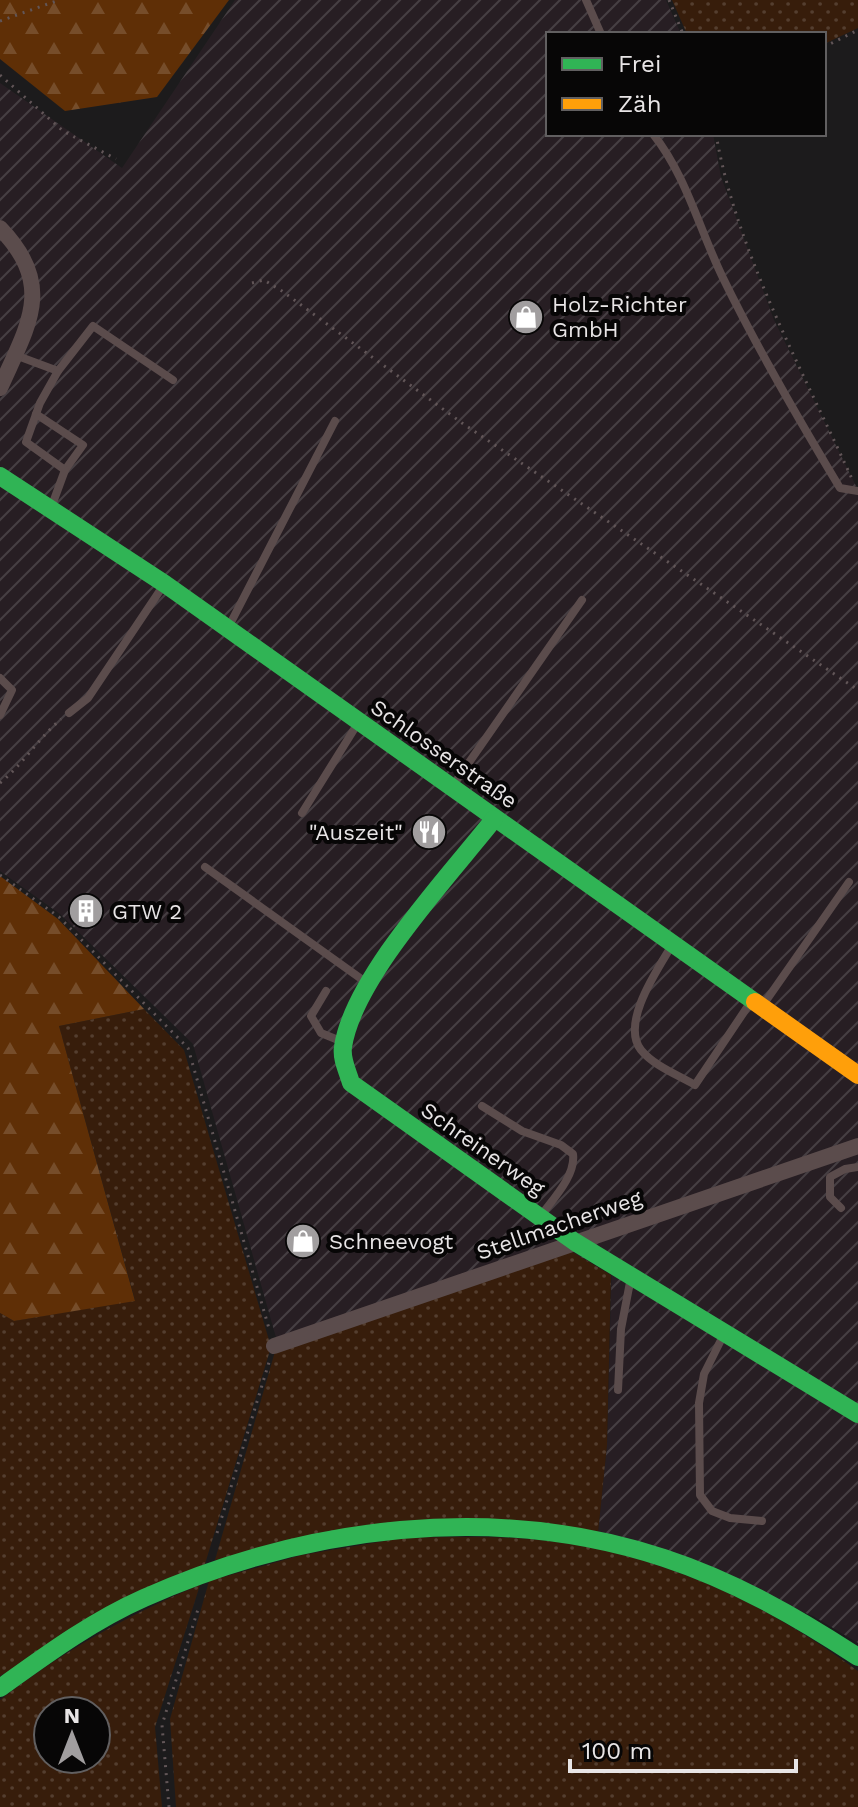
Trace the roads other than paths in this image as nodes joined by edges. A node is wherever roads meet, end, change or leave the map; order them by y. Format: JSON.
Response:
{"nodes":[{"id":1,"x":586,"y":0,"type":"edge"},
{"id":2,"x":600,"y":32,"type":"edge"},
{"id":3,"x":654,"y":136,"type":"edge"},
{"id":4,"x":0,"y":228,"type":"edge"},
{"id":5,"x":15,"y":355,"type":"junction"},
{"id":6,"x":58,"y":371,"type":"junction"},
{"id":7,"x":173,"y":380,"type":"dead end"},
{"id":8,"x":0,"y":388,"type":"edge"},
{"id":9,"x":36,"y":414,"type":"junction"},
{"id":10,"x":335,"y":421,"type":"dead end"},
{"id":11,"x":65,"y":470,"type":"junction"},
{"id":12,"x":0,"y":476,"type":"edge"},
{"id":13,"x":858,"y":491,"type":"edge"},
{"id":14,"x":51,"y":509,"type":"junction"},
{"id":15,"x":165,"y":584,"type":"junction"},
{"id":16,"x":582,"y":600,"type":"dead end"},
{"id":17,"x":227,"y":628,"type":"junction"},
{"id":18,"x":0,"y":678,"type":"edge"},
{"id":19,"x":69,"y":713,"type":"road end"},
{"id":20,"x":0,"y":715,"type":"edge"},
{"id":21,"x":359,"y":722,"type":"junction"},
{"id":22,"x":452,"y":788,"type":"junction"},
{"id":23,"x":302,"y":813,"type":"dead end"},
{"id":24,"x":494,"y":819,"type":"junction"},
{"id":25,"x":205,"y":867,"type":"dead end"},
{"id":26,"x":849,"y":882,"type":"dead end"},
{"id":27,"x":673,"y":944,"type":"junction"},
{"id":28,"x":370,"y":986,"type":"junction"},
{"id":29,"x":326,"y":991,"type":"dead end"},
{"id":30,"x":757,"y":1002,"type":"junction"},
{"id":31,"x":344,"y":1042,"type":"junction"},
{"id":32,"x":858,"y":1075,"type":"edge"},
{"id":33,"x":482,"y":1106,"type":"dead end"},
{"id":34,"x":858,"y":1146,"type":"edge"},
{"id":35,"x":858,"y":1167,"type":"edge"},
{"id":36,"x":841,"y":1208,"type":"dead end"},
{"id":37,"x":539,"y":1217,"type":"junction"},
{"id":38,"x":575,"y":1242,"type":"junction"},
{"id":39,"x":631,"y":1277,"type":"junction"},
{"id":40,"x":724,"y":1333,"type":"junction"},
{"id":41,"x":274,"y":1346,"type":"road end"},
{"id":42,"x":618,"y":1390,"type":"dead end"},
{"id":43,"x":858,"y":1414,"type":"edge"},
{"id":44,"x":762,"y":1521,"type":"dead end"},
{"id":45,"x":858,"y":1657,"type":"edge"},
{"id":46,"x":0,"y":1688,"type":"edge"}],
"edges":[{"from":1,"to":2,"type":"lane"},
{"from":3,"to":13,"type":"lane"},
{"from":4,"to":5,"type":"street"},
{"from":5,"to":6,"type":"lane"},
{"from":5,"to":8,"type":"street"},
{"from":6,"to":7,"type":"lane"},
{"from":6,"to":9,"type":"lane"},
{"from":9,"to":11,"type":"lane"},
{"from":9,"to":11,"type":"lane"},
{"from":10,"to":17,"type":"lane"},
{"from":11,"to":14,"type":"lane"},
{"from":12,"to":14,"type":"street","name":"Schlosserstraße"},
{"from":14,"to":15,"type":"street","name":"Schlosserstraße"},
{"from":15,"to":17,"type":"street","name":"Schlosserstraße"},
{"from":15,"to":19,"type":"lane"},
{"from":16,"to":22,"type":"lane"},
{"from":17,"to":21,"type":"street","name":"Schlosserstraße"},
{"from":18,"to":20,"type":"lane"},
{"from":21,"to":22,"type":"street","name":"Schlosserstraße"},
{"from":21,"to":23,"type":"lane"},
{"from":22,"to":24,"type":"street","name":"Schlosserstraße"},
{"from":24,"to":27,"type":"street","name":"Schlosserstraße"},
{"from":24,"to":28,"type":"street"},
{"from":25,"to":28,"type":"lane"},
{"from":26,"to":30,"type":"lane"},
{"from":27,"to":30,"type":"street","name":"Schlosserstraße"},
{"from":27,"to":30,"type":"lane"},
{"from":28,"to":31,"type":"street"},
{"from":29,"to":31,"type":"lane"},
{"from":30,"to":32,"type":"street","name":"Schlosserstraße"},
{"from":31,"to":37,"type":"street","name":"Schreinerweg"},
{"from":33,"to":37,"type":"lane"},
{"from":34,"to":38,"type":"street","name":"Stellmacherweg"},
{"from":35,"to":36,"type":"lane"},
{"from":37,"to":38,"type":"street","name":"Schreinerweg"},
{"from":38,"to":39,"type":"street","name":"Schreinerweg"},
{"from":38,"to":41,"type":"street","name":"Stellmacherweg"},
{"from":39,"to":40,"type":"street","name":"Schreinerweg"},
{"from":39,"to":42,"type":"lane"},
{"from":40,"to":43,"type":"street","name":"Schreinerweg"},
{"from":40,"to":44,"type":"lane"},
{"from":45,"to":46,"type":"street"}]}
